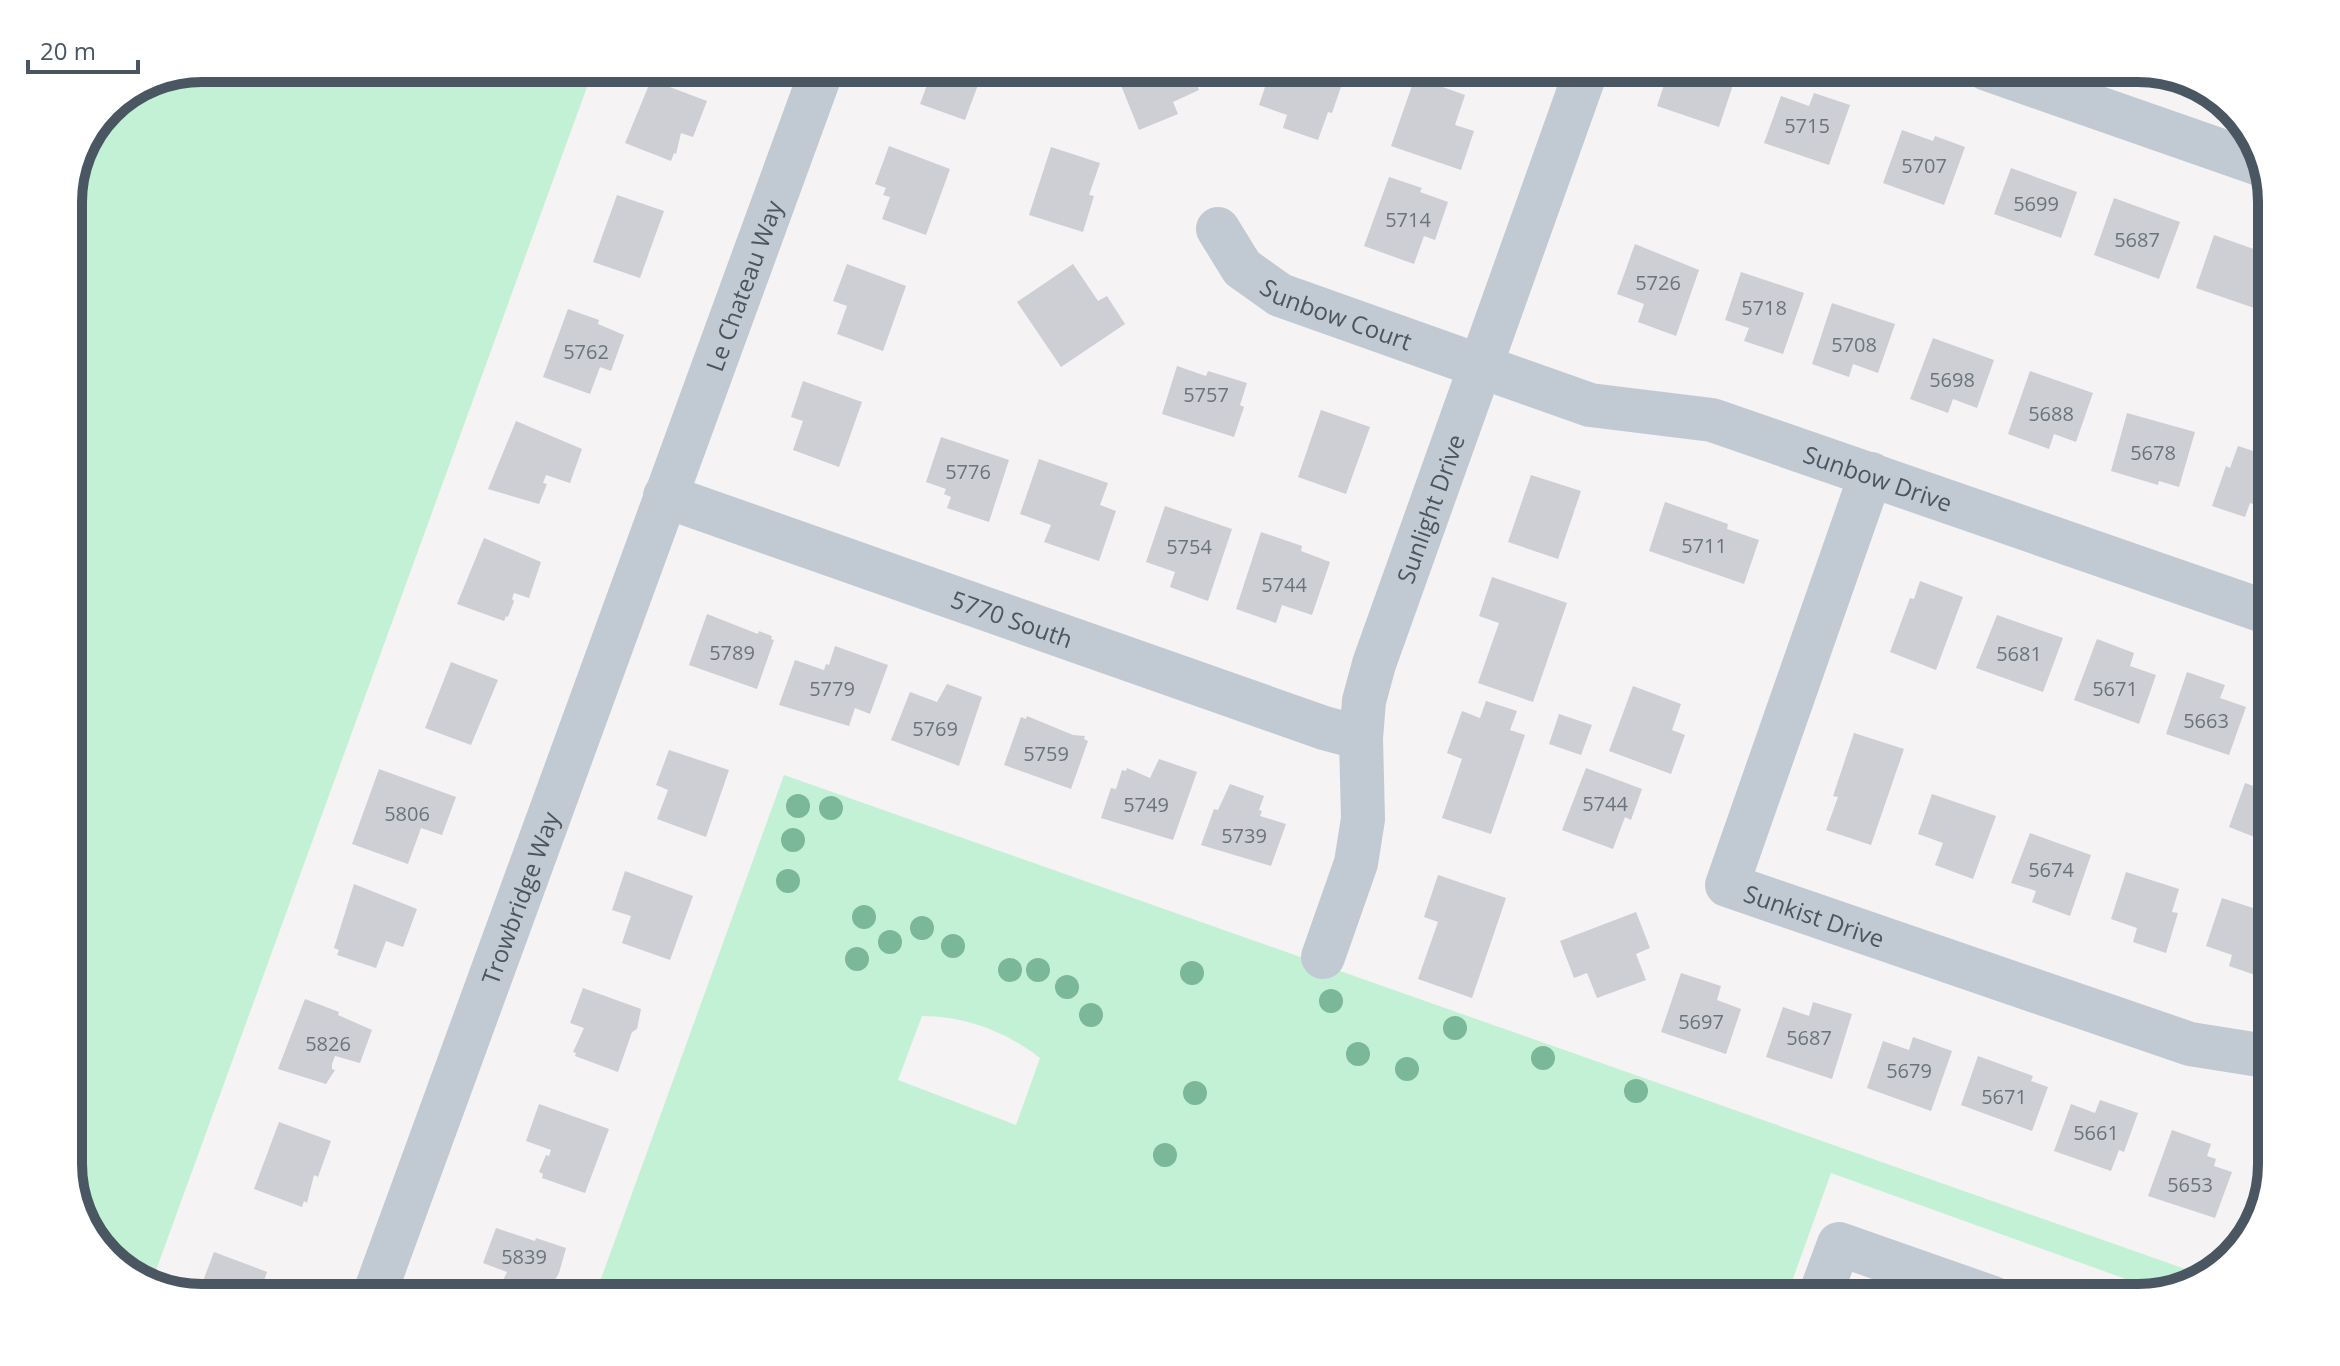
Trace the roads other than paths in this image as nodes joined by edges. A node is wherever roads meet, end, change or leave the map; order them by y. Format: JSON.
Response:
{"nodes":[{"id":1,"x":817,"y":82,"type":"edge"},
{"id":2,"x":1582,"y":82,"type":"edge"},
{"id":3,"x":2024,"y":82,"type":"edge"},
{"id":4,"x":2251,"y":161,"type":"edge"},
{"id":5,"x":1218,"y":229,"type":"dead end"},
{"id":6,"x":1479,"y":367,"type":"junction"},
{"id":7,"x":1871,"y":474,"type":"junction"},
{"id":8,"x":665,"y":496,"type":"junction"},
{"id":9,"x":2258,"y":609,"type":"edge"},
{"id":10,"x":1361,"y":738,"type":"junction"},
{"id":11,"x":1323,"y":957,"type":"dead end"},
{"id":12,"x":2258,"y":1055,"type":"edge"},
{"id":13,"x":378,"y":1284,"type":"edge"},
{"id":14,"x":1824,"y":1284,"type":"edge"},
{"id":15,"x":1953,"y":1284,"type":"edge"}],
"edges":[{"from":1,"to":8,"type":"street","name":"Le Chateau Way"},
{"from":2,"to":6,"type":"street","name":"Sunlight Drive"},
{"from":3,"to":4,"type":"street"},
{"from":5,"to":6,"type":"street","name":"Sunbow Court"},
{"from":6,"to":7,"type":"street","name":"Sunbow Drive"},
{"from":6,"to":10,"type":"street","name":"Sunlight Drive"},
{"from":7,"to":9,"type":"street","name":"Sunbow Drive"},
{"from":7,"to":12,"type":"street","name":"Sunkist Drive"},
{"from":8,"to":10,"type":"street","name":"5770 South"},
{"from":8,"to":13,"type":"street","name":"Trowbridge Way"},
{"from":10,"to":11,"type":"street","name":"Sunlight Drive"},
{"from":14,"to":15,"type":"street"}]}
